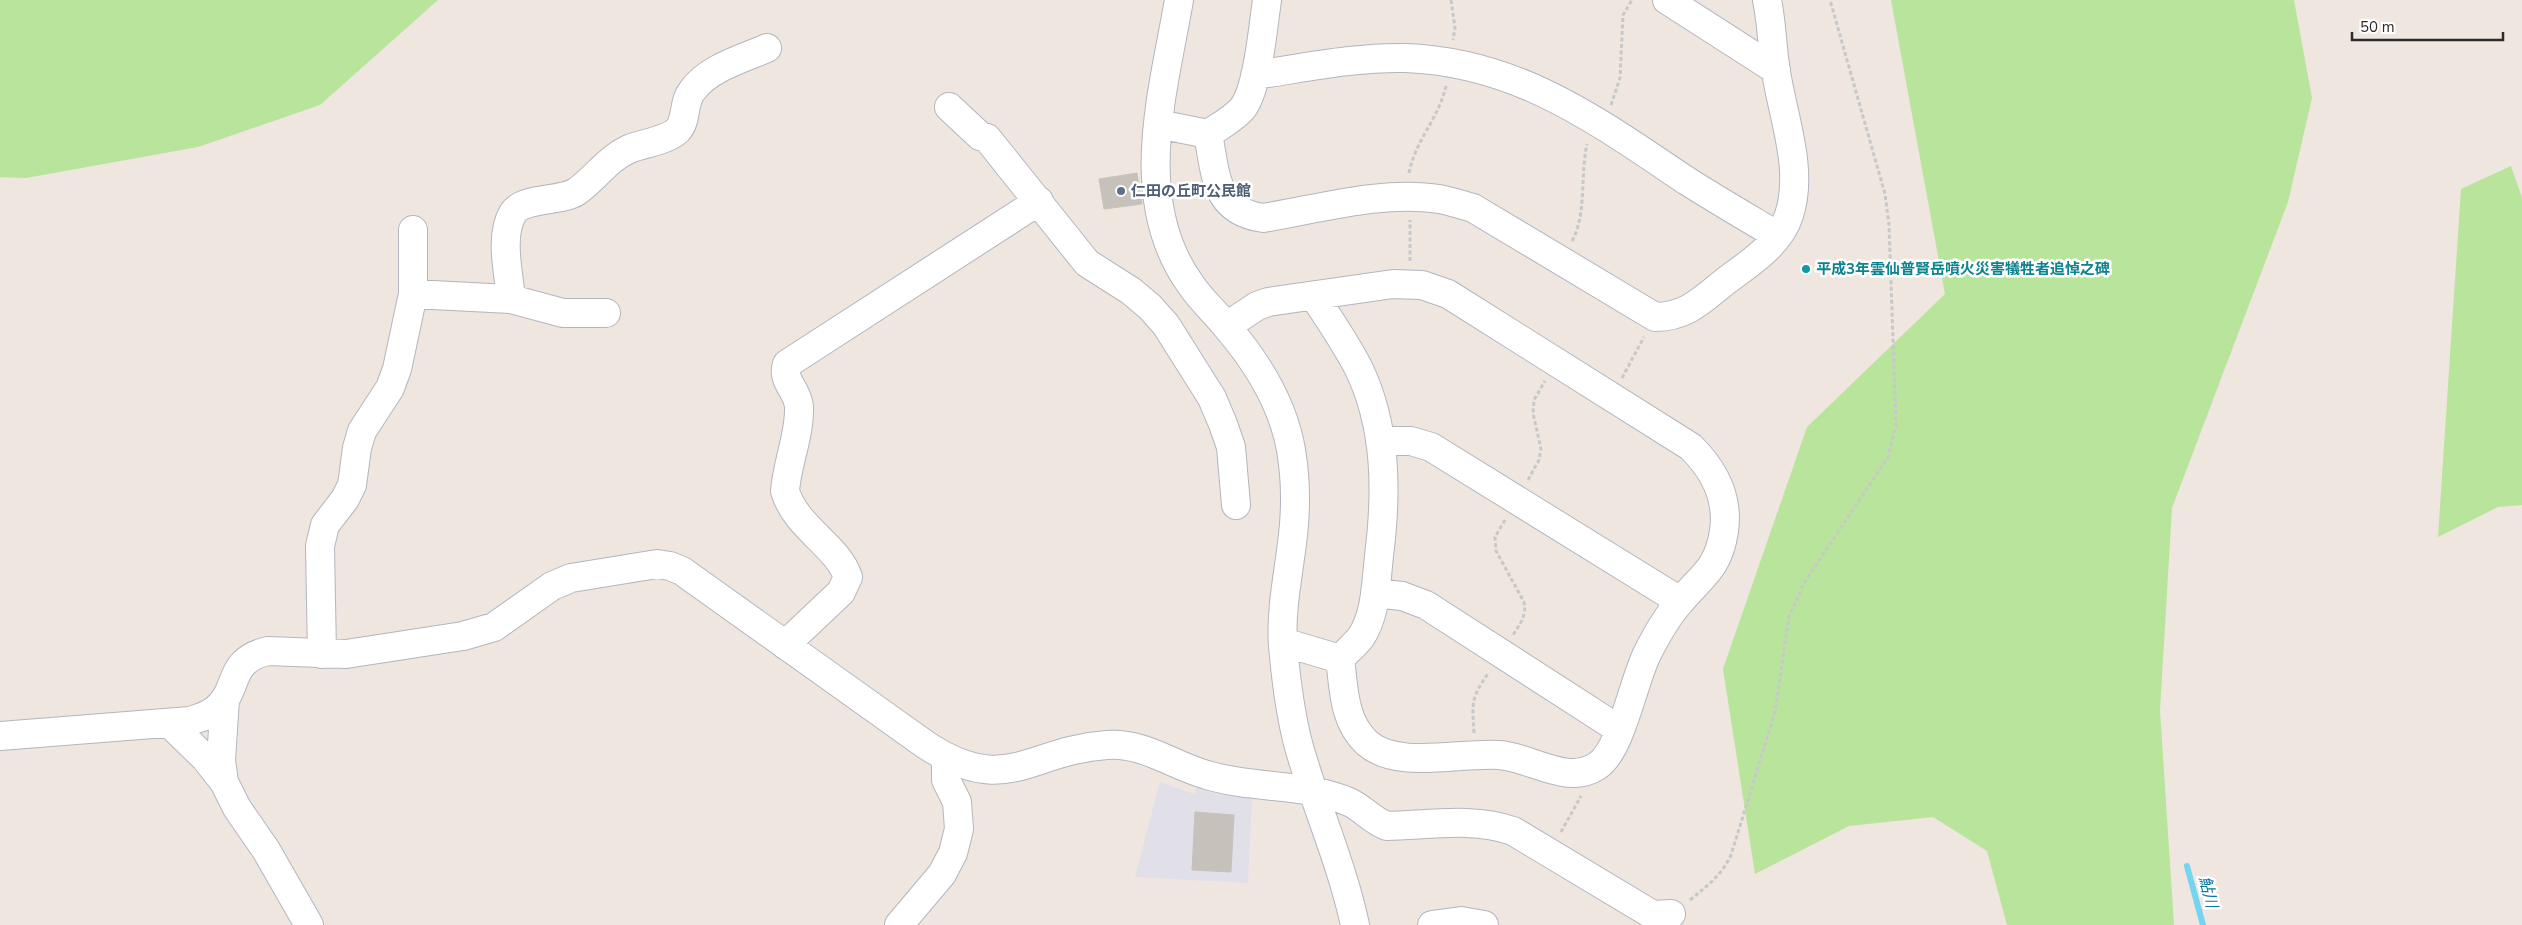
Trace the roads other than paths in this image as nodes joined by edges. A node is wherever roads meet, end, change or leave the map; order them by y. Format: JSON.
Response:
{"nodes":[{"id":1,"x":1179,"y":0,"type":"edge"},
{"id":2,"x":1267,"y":0,"type":"edge"},
{"id":3,"x":1666,"y":0,"type":"edge"},
{"id":4,"x":1767,"y":0,"type":"edge"},
{"id":5,"x":766,"y":48,"type":"dead end"},
{"id":6,"x":1776,"y":70,"type":"junction"},
{"id":7,"x":1255,"y":75,"type":"junction"},
{"id":8,"x":949,"y":107,"type":"dead end"},
{"id":9,"x":1158,"y":124,"type":"junction"},
{"id":10,"x":1208,"y":134,"type":"junction"},
{"id":11,"x":1039,"y":201,"type":"junction"},
{"id":12,"x":413,"y":230,"type":"dead end"},
{"id":13,"x":1778,"y":236,"type":"junction"},
{"id":14,"x":413,"y":294,"type":"junction"},
{"id":15,"x":1314,"y":296,"type":"junction"},
{"id":16,"x":511,"y":299,"type":"junction"},
{"id":17,"x":606,"y":313,"type":"dead end"},
{"id":18,"x":1227,"y":326,"type":"junction"},
{"id":19,"x":1380,"y":441,"type":"junction"},
{"id":20,"x":1236,"y":504,"type":"dead end"},
{"id":21,"x":1374,"y":593,"type":"junction"},
{"id":22,"x":1680,"y":601,"type":"junction"},
{"id":23,"x":1283,"y":642,"type":"junction"},
{"id":24,"x":785,"y":645,"type":"junction"},
{"id":25,"x":322,"y":654,"type":"junction"},
{"id":26,"x":1340,"y":659,"type":"junction"},
{"id":27,"x":225,"y":699,"type":"junction"},
{"id":28,"x":169,"y":723,"type":"junction"},
{"id":29,"x":1620,"y":730,"type":"junction"},
{"id":30,"x":0,"y":736,"type":"edge"},
{"id":31,"x":946,"y":758,"type":"junction"},
{"id":32,"x":224,"y":782,"type":"junction"},
{"id":33,"x":1314,"y":793,"type":"junction"},
{"id":34,"x":1671,"y":914,"type":"road end"},
{"id":35,"x":1439,"y":924,"type":"edge"},
{"id":36,"x":309,"y":925,"type":"edge"},
{"id":37,"x":899,"y":925,"type":"edge"},
{"id":38,"x":1355,"y":925,"type":"edge"},
{"id":39,"x":1484,"y":925,"type":"edge"}],
"edges":[{"from":1,"to":9,"type":"street"},
{"from":2,"to":7,"type":"street"},
{"from":3,"to":6,"type":"street"},
{"from":4,"to":6,"type":"street"},
{"from":5,"to":16,"type":"street"},
{"from":6,"to":13,"type":"street"},
{"from":7,"to":10,"type":"street"},
{"from":7,"to":13,"type":"street"},
{"from":8,"to":11,"type":"street"},
{"from":9,"to":10,"type":"street"},
{"from":9,"to":18,"type":"street"},
{"from":10,"to":13,"type":"street"},
{"from":11,"to":20,"type":"street"},
{"from":11,"to":24,"type":"street"},
{"from":12,"to":14,"type":"street"},
{"from":14,"to":16,"type":"street"},
{"from":14,"to":25,"type":"street"},
{"from":15,"to":18,"type":"street"},
{"from":15,"to":19,"type":"street"},
{"from":15,"to":22,"type":"street"},
{"from":16,"to":17,"type":"street"},
{"from":18,"to":23,"type":"street"},
{"from":19,"to":21,"type":"street"},
{"from":19,"to":22,"type":"street"},
{"from":21,"to":26,"type":"street"},
{"from":21,"to":29,"type":"street"},
{"from":22,"to":29,"type":"street"},
{"from":23,"to":26,"type":"street"},
{"from":23,"to":33,"type":"street"},
{"from":24,"to":25,"type":"street"},
{"from":24,"to":31,"type":"street"},
{"from":25,"to":27,"type":"street"},
{"from":26,"to":29,"type":"street"},
{"from":27,"to":28,"type":"street"},
{"from":27,"to":32,"type":"street"},
{"from":28,"to":30,"type":"street"},
{"from":28,"to":32,"type":"street"},
{"from":31,"to":33,"type":"street"},
{"from":31,"to":37,"type":"street"},
{"from":32,"to":36,"type":"street"},
{"from":33,"to":34,"type":"street"},
{"from":33,"to":38,"type":"street"},
{"from":35,"to":39,"type":"street"}]}
